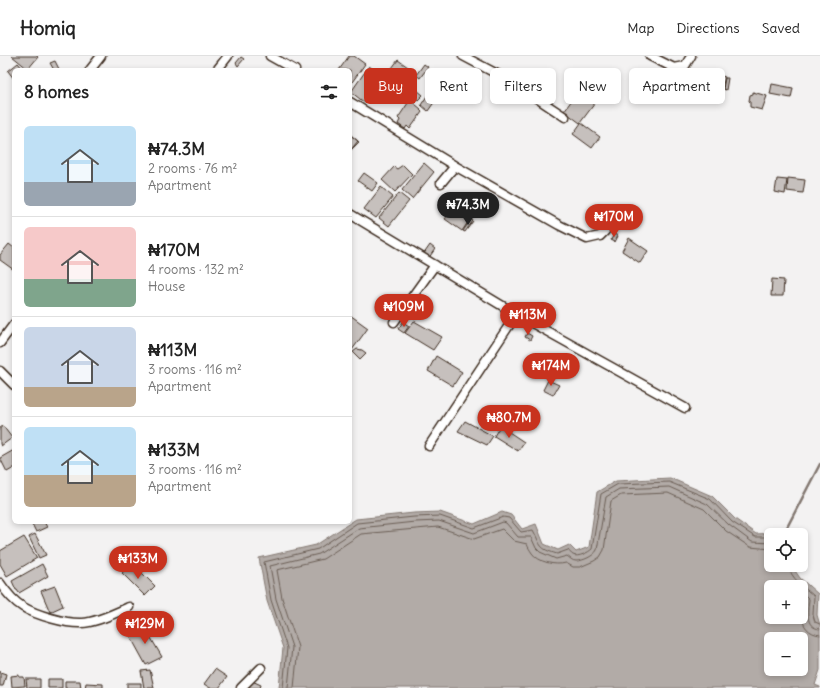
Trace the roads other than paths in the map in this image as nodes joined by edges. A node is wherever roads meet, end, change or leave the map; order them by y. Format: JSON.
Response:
{"nodes":[{"id":1,"x":101,"y":56,"type":"edge"},
{"id":2,"x":228,"y":56,"type":"edge"},
{"id":3,"x":270,"y":56,"type":"edge"},
{"id":4,"x":463,"y":56,"type":"edge"},
{"id":5,"x":650,"y":56,"type":"edge"},
{"id":6,"x":690,"y":56,"type":"edge"},
{"id":7,"x":92,"y":68,"type":"edge"},
{"id":8,"x":219,"y":68,"type":"edge"},
{"id":9,"x":291,"y":68,"type":"edge"},
{"id":10,"x":674,"y":68,"type":"joint"},
{"id":11,"x":352,"y":103,"type":"edge"},
{"id":12,"x":565,"y":117,"type":"dead end"},
{"id":13,"x":456,"y":166,"type":"junction"},
{"id":14,"x":441,"y":183,"type":"dead end"},
{"id":15,"x":352,"y":215,"type":"edge"},
{"id":16,"x":605,"y":230,"type":"dead end"},
{"id":17,"x":436,"y":265,"type":"junction"},
{"id":18,"x":516,"y":314,"type":"junction"},
{"id":19,"x":394,"y":322,"type":"dead end"},
{"id":20,"x":12,"y":327,"type":"edge"},
{"id":21,"x":0,"y":343,"type":"edge"},
{"id":22,"x":0,"y":371,"type":"edge"},
{"id":23,"x":12,"y":383,"type":"edge"},
{"id":24,"x":685,"y":408,"type":"dead end"},
{"id":25,"x":429,"y":446,"type":"dead end"},
{"id":26,"x":0,"y":583,"type":"edge"},
{"id":27,"x":129,"y":607,"type":"dead end"},
{"id":28,"x":261,"y":668,"type":"dead end"},
{"id":29,"x":241,"y":688,"type":"edge"}],
"edges":[{"from":1,"to":7,"type":"street"},
{"from":2,"to":8,"type":"street"},
{"from":3,"to":9,"type":"street"},
{"from":4,"to":12,"type":"street"},
{"from":5,"to":10,"type":"street"},
{"from":6,"to":10,"type":"street"},
{"from":11,"to":13,"type":"street"},
{"from":13,"to":14,"type":"street"},
{"from":13,"to":16,"type":"street"},
{"from":15,"to":17,"type":"street"},
{"from":17,"to":18,"type":"street"},
{"from":17,"to":19,"type":"street"},
{"from":18,"to":24,"type":"street"},
{"from":18,"to":25,"type":"street"},
{"from":20,"to":21,"type":"street"},
{"from":22,"to":23,"type":"street"},
{"from":26,"to":27,"type":"street"},
{"from":28,"to":29,"type":"street"}]}
